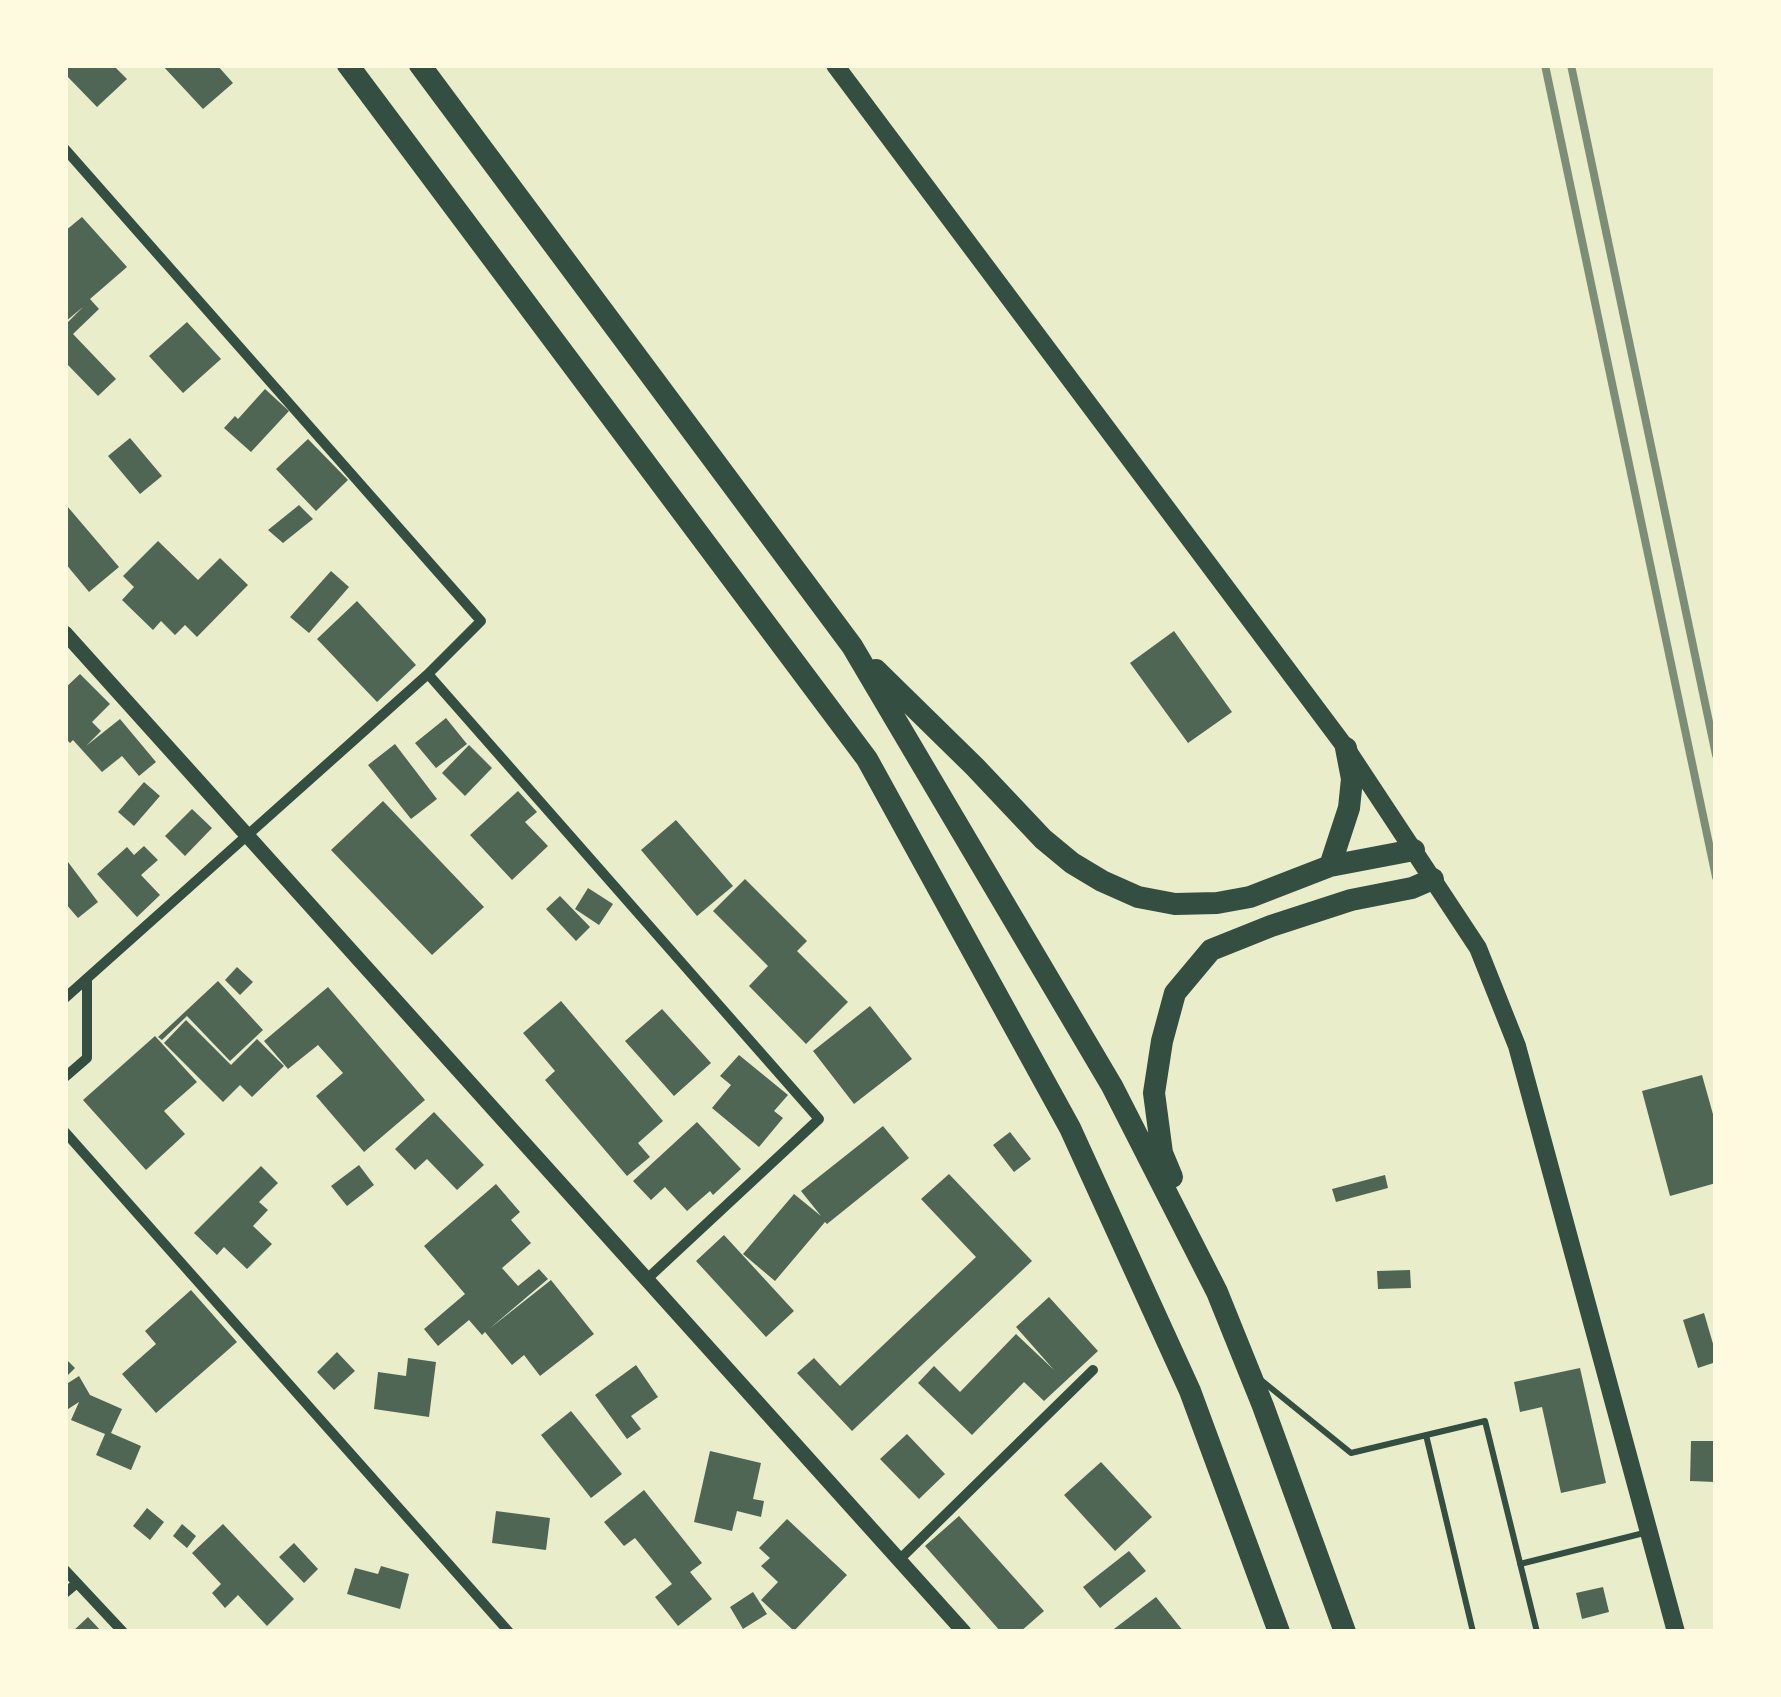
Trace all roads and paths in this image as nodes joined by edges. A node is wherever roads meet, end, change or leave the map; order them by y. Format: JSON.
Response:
{"nodes":[{"id":1,"x":348,"y":65,"type":"edge"},
{"id":2,"x":420,"y":65,"type":"edge"},
{"id":3,"x":835,"y":65,"type":"edge"},
{"id":4,"x":65,"y":149,"type":"edge"},
{"id":5,"x":65,"y":633,"type":"edge"},
{"id":6,"x":852,"y":646,"type":"junction"},
{"id":7,"x":428,"y":674,"type":"junction"},
{"id":8,"x":1346,"y":748,"type":"junction"},
{"id":9,"x":248,"y":834,"type":"junction"},
{"id":10,"x":1414,"y":850,"type":"junction"},
{"id":11,"x":1330,"y":866,"type":"junction"},
{"id":12,"x":1434,"y":879,"type":"junction"},
{"id":13,"x":87,"y":979,"type":"junction"},
{"id":14,"x":65,"y":998,"type":"edge"},
{"id":15,"x":65,"y":1078,"type":"edge"},
{"id":16,"x":65,"y":1132,"type":"edge"},
{"id":17,"x":647,"y":1279,"type":"junction"},
{"id":18,"x":1217,"y":1292,"type":"junction"},
{"id":19,"x":1248,"y":1369,"type":"junction"},
{"id":20,"x":1093,"y":1370,"type":"dead end"},
{"id":21,"x":1426,"y":1435,"type":"junction"},
{"id":22,"x":1649,"y":1532,"type":"junction"},
{"id":23,"x":899,"y":1560,"type":"junction"},
{"id":24,"x":1520,"y":1564,"type":"junction"},
{"id":25,"x":65,"y":1570,"type":"edge"},
{"id":26,"x":77,"y":1583,"type":"junction"},
{"id":27,"x":65,"y":1593,"type":"edge"},
{"id":28,"x":123,"y":1632,"type":"edge"},
{"id":29,"x":509,"y":1632,"type":"edge"},
{"id":30,"x":964,"y":1632,"type":"edge"},
{"id":31,"x":1279,"y":1632,"type":"edge"},
{"id":32,"x":1345,"y":1632,"type":"edge"},
{"id":33,"x":1473,"y":1632,"type":"edge"},
{"id":34,"x":1538,"y":1632,"type":"edge"},
{"id":35,"x":1676,"y":1632,"type":"edge"}],
"edges":[{"from":1,"to":31,"type":"highway"},
{"from":2,"to":6,"type":"highway"},
{"from":3,"to":8,"type":"main road"},
{"from":4,"to":7,"type":"street"},
{"from":5,"to":9,"type":"street"},
{"from":6,"to":11,"type":"highway"},
{"from":6,"to":18,"type":"highway"},
{"from":7,"to":9,"type":"street"},
{"from":7,"to":17,"type":"street"},
{"from":8,"to":10,"type":"main road"},
{"from":8,"to":11,"type":"highway"},
{"from":9,"to":13,"type":"street"},
{"from":9,"to":17,"type":"street"},
{"from":10,"to":11,"type":"highway"},
{"from":10,"to":12,"type":"main road"},
{"from":12,"to":18,"type":"highway"},
{"from":12,"to":22,"type":"main road"},
{"from":13,"to":14,"type":"street"},
{"from":13,"to":15,"type":"street"},
{"from":16,"to":29,"type":"street"},
{"from":17,"to":23,"type":"street"},
{"from":18,"to":19,"type":"highway"},
{"from":19,"to":21,"type":"lane"},
{"from":19,"to":32,"type":"highway"},
{"from":20,"to":23,"type":"street"},
{"from":21,"to":24,"type":"lane"},
{"from":21,"to":33,"type":"lane"},
{"from":22,"to":24,"type":"lane"},
{"from":22,"to":35,"type":"main road"},
{"from":23,"to":30,"type":"street"},
{"from":24,"to":34,"type":"lane"},
{"from":25,"to":26,"type":"street"},
{"from":26,"to":27,"type":"street"},
{"from":26,"to":28,"type":"street"}]}
